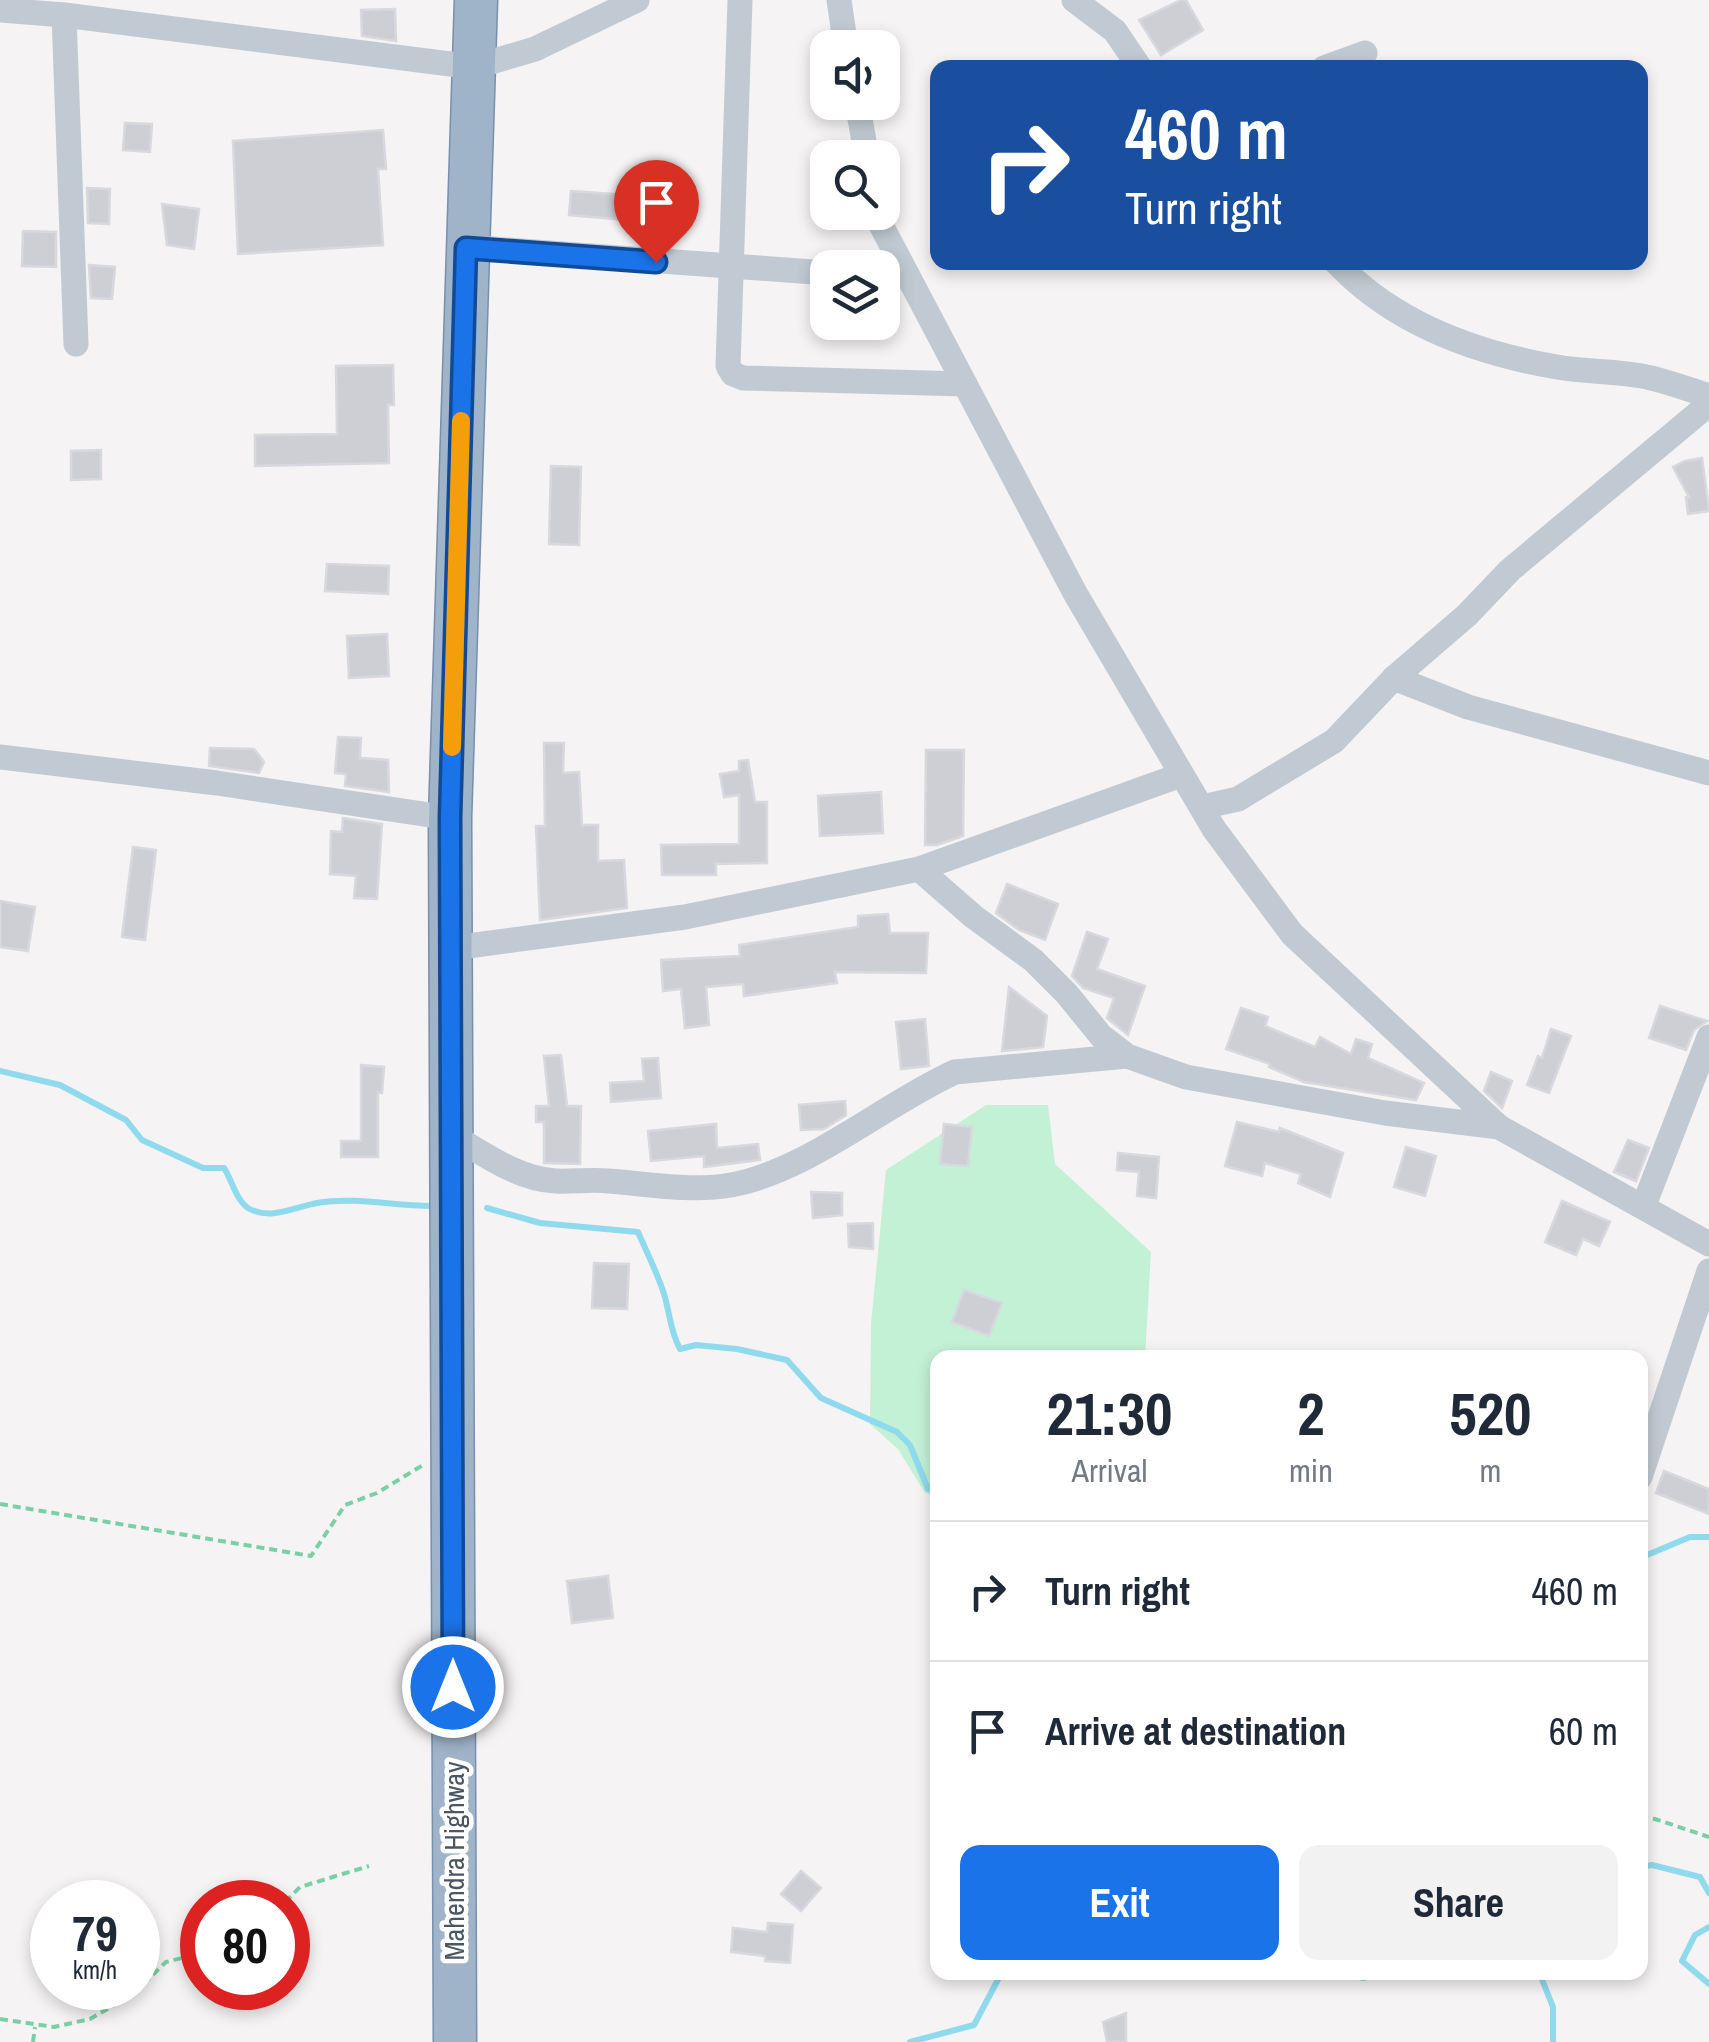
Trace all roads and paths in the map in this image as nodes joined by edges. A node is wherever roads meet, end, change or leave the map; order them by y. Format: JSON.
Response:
{"nodes":[{"id":1,"x":476,"y":0,"type":"edge"},
{"id":2,"x":637,"y":0,"type":"edge"},
{"id":3,"x":740,"y":0,"type":"edge"},
{"id":4,"x":839,"y":0,"type":"edge"},
{"id":5,"x":1074,"y":0,"type":"edge"},
{"id":6,"x":0,"y":10,"type":"edge"},
{"id":7,"x":64,"y":15,"type":"junction"},
{"id":8,"x":843,"y":30,"type":"edge"},
{"id":9,"x":1365,"y":53,"type":"dead end"},
{"id":10,"x":1135,"y":60,"type":"edge"},
{"id":11,"x":1346,"y":60,"type":"edge"},
{"id":12,"x":474,"y":67,"type":"junction"},
{"id":13,"x":884,"y":230,"type":"edge"},
{"id":14,"x":466,"y":248,"type":"junction"},
{"id":15,"x":732,"y":267,"type":"junction"},
{"id":16,"x":1345,"y":270,"type":"edge"},
{"id":17,"x":810,"y":271,"type":"edge"},
{"id":18,"x":900,"y":277,"type":"edge"},
{"id":19,"x":910,"y":277,"type":"junction"},
{"id":20,"x":76,"y":344,"type":"dead end"},
{"id":21,"x":964,"y":384,"type":"junction"},
{"id":22,"x":1709,"y":396,"type":"edge"},
{"id":23,"x":1709,"y":404,"type":"edge"},
{"id":24,"x":1394,"y":678,"type":"junction"},
{"id":25,"x":0,"y":757,"type":"edge"},
{"id":26,"x":1709,"y":773,"type":"edge"},
{"id":27,"x":1181,"y":775,"type":"junction"},
{"id":28,"x":1202,"y":807,"type":"junction"},
{"id":29,"x":450,"y":818,"type":"junction"},
{"id":30,"x":920,"y":869,"type":"junction"},
{"id":31,"x":453,"y":948,"type":"junction"},
{"id":32,"x":1709,"y":1036,"type":"edge"},
{"id":33,"x":1127,"y":1056,"type":"junction"},
{"id":34,"x":1500,"y":1127,"type":"junction"},
{"id":35,"x":452,"y":1135,"type":"junction"},
{"id":36,"x":1644,"y":1205,"type":"junction"},
{"id":37,"x":1709,"y":1244,"type":"edge"},
{"id":38,"x":1709,"y":1272,"type":"edge"},
{"id":39,"x":1648,"y":1453,"type":"edge"},
{"id":40,"x":427,"y":1462,"type":"dead end"},
{"id":41,"x":0,"y":1504,"type":"edge"},
{"id":42,"x":1648,"y":1818,"type":"edge"},
{"id":43,"x":1709,"y":1837,"type":"edge"},
{"id":44,"x":369,"y":1866,"type":"dead end"},
{"id":45,"x":310,"y":1884,"type":"edge"},
{"id":46,"x":180,"y":1958,"type":"edge"},
{"id":47,"x":0,"y":2019,"type":"edge"},
{"id":48,"x":35,"y":2025,"type":"junction"},
{"id":49,"x":33,"y":2042,"type":"edge"},
{"id":50,"x":455,"y":2042,"type":"edge"}],
"edges":[{"from":1,"to":12,"type":"highway","name":"Mahendra Highway"},
{"from":2,"to":12,"type":"street"},
{"from":3,"to":15,"type":"street"},
{"from":4,"to":8,"type":"street"},
{"from":5,"to":10,"type":"street"},
{"from":6,"to":7,"type":"street"},
{"from":7,"to":12,"type":"street"},
{"from":7,"to":20,"type":"street"},
{"from":9,"to":11,"type":"street"},
{"from":12,"to":14,"type":"highway","name":"Mahendra Highway"},
{"from":13,"to":19,"type":"street"},
{"from":14,"to":15,"type":"street"},
{"from":14,"to":29,"type":"highway","name":"Mahendra Highway"},
{"from":15,"to":17,"type":"street"},
{"from":15,"to":21,"type":"street"},
{"from":16,"to":22,"type":"street"},
{"from":18,"to":19,"type":"street"},
{"from":19,"to":21,"type":"street"},
{"from":21,"to":27,"type":"street"},
{"from":23,"to":24,"type":"street"},
{"from":24,"to":26,"type":"street"},
{"from":24,"to":28,"type":"street"},
{"from":25,"to":29,"type":"street"},
{"from":27,"to":28,"type":"street"},
{"from":27,"to":30,"type":"street"},
{"from":28,"to":34,"type":"street"},
{"from":29,"to":31,"type":"highway","name":"Mahendra Highway"},
{"from":30,"to":31,"type":"street"},
{"from":30,"to":33,"type":"street"},
{"from":31,"to":35,"type":"highway","name":"Mahendra Highway"},
{"from":32,"to":36,"type":"street"},
{"from":33,"to":34,"type":"street"},
{"from":33,"to":35,"type":"street"},
{"from":34,"to":36,"type":"street"},
{"from":35,"to":50,"type":"highway","name":"Mahendra Highway"},
{"from":36,"to":37,"type":"street"},
{"from":38,"to":39,"type":"street"},
{"from":40,"to":41,"type":"path"},
{"from":42,"to":43,"type":"path"},
{"from":44,"to":45,"type":"path"},
{"from":46,"to":48,"type":"path"},
{"from":47,"to":48,"type":"path"},
{"from":48,"to":49,"type":"path"}]}
